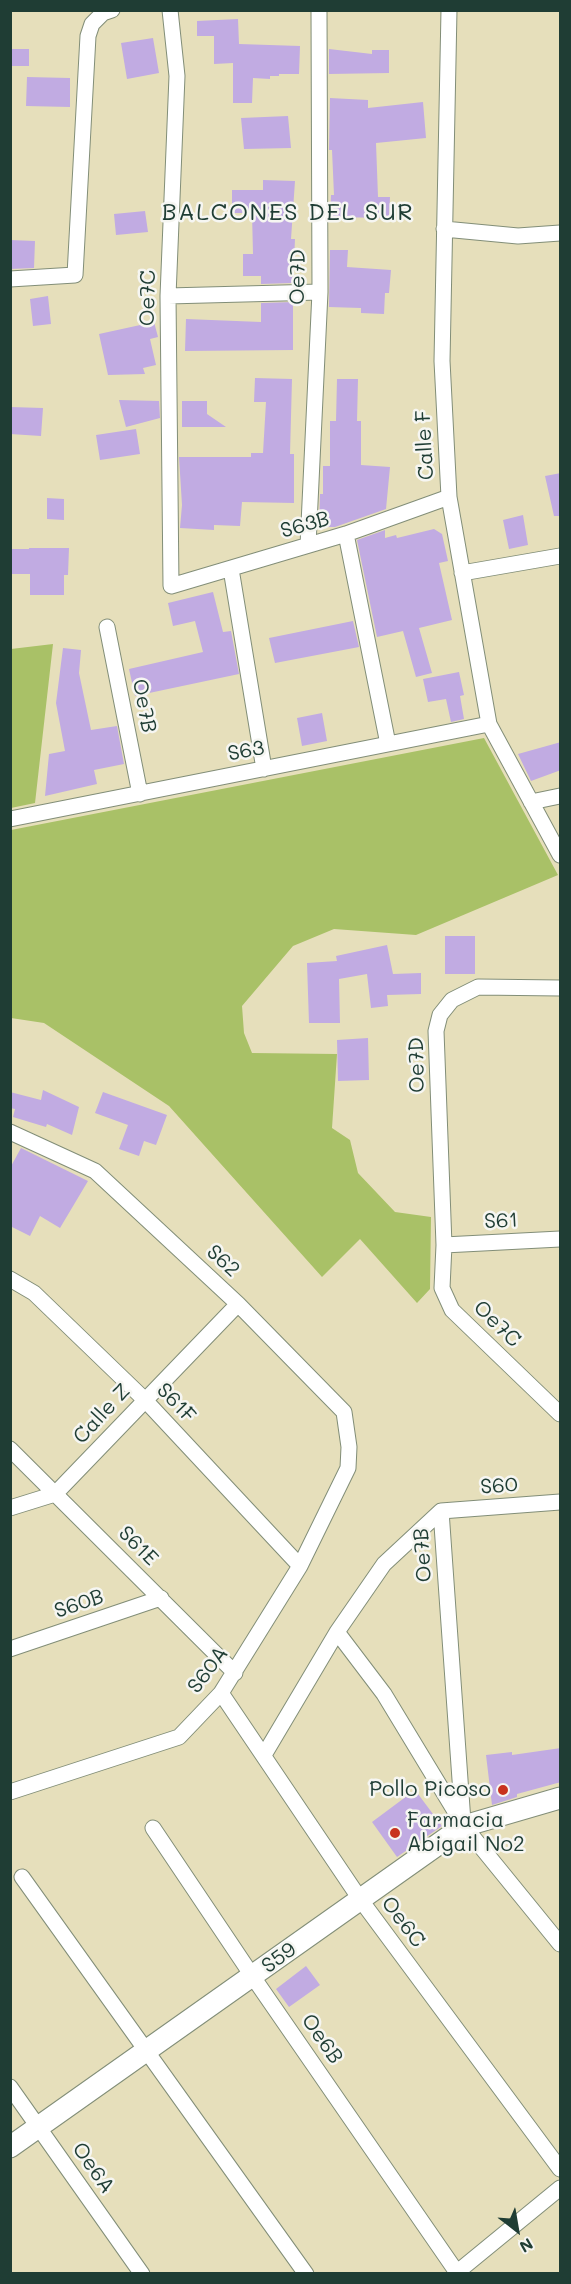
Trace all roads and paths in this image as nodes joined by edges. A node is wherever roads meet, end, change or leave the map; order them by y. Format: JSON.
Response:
{"nodes":[{"id":1,"x":112,"y":10,"type":"edge"},
{"id":2,"x":170,"y":10,"type":"edge"},
{"id":3,"x":319,"y":10,"type":"edge"},
{"id":4,"x":449,"y":10,"type":"edge"},
{"id":5,"x":444,"y":229,"type":"junction"},
{"id":6,"x":561,"y":234,"type":"edge"},
{"id":7,"x":10,"y":279,"type":"edge"},
{"id":8,"x":320,"y":292,"type":"junction"},
{"id":9,"x":168,"y":296,"type":"junction"},
{"id":10,"x":449,"y":497,"type":"junction"},
{"id":11,"x":346,"y":534,"type":"junction"},
{"id":12,"x":308,"y":545,"type":"junction"},
{"id":13,"x":561,"y":556,"type":"edge"},
{"id":14,"x":231,"y":569,"type":"junction"},
{"id":15,"x":462,"y":573,"type":"junction"},
{"id":16,"x":171,"y":586,"type":"joint"},
{"id":17,"x":107,"y":627,"type":"dead end"},
{"id":18,"x":489,"y":724,"type":"junction"},
{"id":19,"x":388,"y":744,"type":"junction"},
{"id":20,"x":264,"y":769,"type":"junction"},
{"id":21,"x":140,"y":794,"type":"junction"},
{"id":22,"x":561,"y":796,"type":"edge"},
{"id":23,"x":531,"y":802,"type":"junction"},
{"id":24,"x":10,"y":819,"type":"edge"},
{"id":25,"x":561,"y":855,"type":"edge"},
{"id":26,"x":561,"y":988,"type":"edge"},
{"id":27,"x":10,"y":1132,"type":"edge"},
{"id":28,"x":561,"y":1239,"type":"edge"},
{"id":29,"x":444,"y":1245,"type":"junction"},
{"id":30,"x":10,"y":1279,"type":"edge"},
{"id":31,"x":238,"y":1304,"type":"junction"},
{"id":32,"x":144,"y":1399,"type":"junction"},
{"id":33,"x":561,"y":1414,"type":"edge"},
{"id":34,"x":10,"y":1449,"type":"edge"},
{"id":35,"x":348,"y":1468,"type":"joint"},
{"id":36,"x":55,"y":1494,"type":"junction"},
{"id":37,"x":561,"y":1502,"type":"edge"},
{"id":38,"x":10,"y":1508,"type":"edge"},
{"id":39,"x":441,"y":1511,"type":"junction"},
{"id":40,"x":300,"y":1566,"type":"junction"},
{"id":41,"x":161,"y":1598,"type":"junction"},
{"id":42,"x":337,"y":1632,"type":"junction"},
{"id":43,"x":10,"y":1649,"type":"edge"},
{"id":44,"x":235,"y":1673,"type":"junction"},
{"id":45,"x":221,"y":1693,"type":"junction"},
{"id":46,"x":264,"y":1755,"type":"junction"},
{"id":47,"x":10,"y":1792,"type":"edge"},
{"id":48,"x":561,"y":1798,"type":"edge"},
{"id":49,"x":464,"y":1826,"type":"junction"},
{"id":50,"x":153,"y":1828,"type":"dead end"},
{"id":51,"x":22,"y":1877,"type":"dead end"},
{"id":52,"x":360,"y":1899,"type":"junction"},
{"id":53,"x":561,"y":1944,"type":"edge"},
{"id":54,"x":253,"y":1977,"type":"junction"},
{"id":55,"x":146,"y":2051,"type":"junction"},
{"id":56,"x":10,"y":2087,"type":"edge"},
{"id":57,"x":38,"y":2127,"type":"junction"},
{"id":58,"x":10,"y":2147,"type":"edge"},
{"id":59,"x":561,"y":2169,"type":"edge"},
{"id":60,"x":561,"y":2188,"type":"edge"},
{"id":61,"x":456,"y":2273,"type":"edge"},
{"id":62,"x":142,"y":2274,"type":"edge"},
{"id":63,"x":306,"y":2274,"type":"edge"}],
"edges":[{"from":1,"to":7,"type":"street"},
{"from":2,"to":9,"type":"street","name":"Oe7C"},
{"from":3,"to":8,"type":"street","name":"Oe7D"},
{"from":4,"to":5,"type":"street","name":"Calle F"},
{"from":5,"to":6,"type":"street"},
{"from":5,"to":10,"type":"street","name":"Calle F"},
{"from":8,"to":9,"type":"street"},
{"from":8,"to":12,"type":"street","name":"Oe7D"},
{"from":9,"to":16,"type":"street","name":"Oe7C"},
{"from":10,"to":11,"type":"street","name":"S63B"},
{"from":10,"to":15,"type":"street","name":"Calle F"},
{"from":11,"to":12,"type":"street","name":"S63B"},
{"from":11,"to":19,"type":"street"},
{"from":12,"to":14,"type":"street","name":"S63B"},
{"from":13,"to":15,"type":"street"},
{"from":14,"to":16,"type":"street","name":"S63B"},
{"from":14,"to":20,"type":"street"},
{"from":15,"to":18,"type":"street","name":"Calle F"},
{"from":17,"to":21,"type":"street","name":"Oe7B"},
{"from":18,"to":19,"type":"street","name":"S63"},
{"from":18,"to":23,"type":"street","name":"Calle F"},
{"from":19,"to":20,"type":"street","name":"S63"},
{"from":20,"to":21,"type":"street","name":"S63"},
{"from":21,"to":24,"type":"street","name":"S63"},
{"from":22,"to":23,"type":"street"},
{"from":23,"to":25,"type":"street","name":"Calle F"},
{"from":26,"to":29,"type":"street","name":"Oe7D"},
{"from":27,"to":31,"type":"street","name":"S62"},
{"from":28,"to":29,"type":"street","name":"S61"},
{"from":29,"to":33,"type":"street","name":"Oe7C"},
{"from":30,"to":32,"type":"street","name":"S61F"},
{"from":31,"to":32,"type":"street","name":"Calle Z"},
{"from":31,"to":35,"type":"street","name":"S62"},
{"from":32,"to":36,"type":"street","name":"Calle Z"},
{"from":32,"to":40,"type":"street","name":"S61F"},
{"from":34,"to":36,"type":"street","name":"S61E"},
{"from":35,"to":40,"type":"street","name":"S60A"},
{"from":36,"to":38,"type":"street","name":"Calle Z"},
{"from":36,"to":41,"type":"street","name":"S61E"},
{"from":37,"to":39,"type":"street","name":"S60"},
{"from":39,"to":42,"type":"street","name":"Oe7B"},
{"from":39,"to":49,"type":"street","name":"Oe7B"},
{"from":40,"to":44,"type":"street","name":"S60A"},
{"from":41,"to":43,"type":"street","name":"S60B"},
{"from":41,"to":44,"type":"street","name":"S61E"},
{"from":42,"to":46,"type":"street","name":"Oe7B"},
{"from":42,"to":49,"type":"street"},
{"from":44,"to":45,"type":"street","name":"S60A"},
{"from":45,"to":46,"type":"street","name":"Oe6C"},
{"from":45,"to":47,"type":"street","name":"S60A"},
{"from":46,"to":52,"type":"street","name":"Oe6C"},
{"from":48,"to":49,"type":"street","name":"S59"},
{"from":49,"to":52,"type":"street","name":"S59"},
{"from":49,"to":53,"type":"street"},
{"from":50,"to":54,"type":"street","name":"Oe6B"},
{"from":51,"to":55,"type":"street"},
{"from":52,"to":54,"type":"street","name":"S59"},
{"from":52,"to":59,"type":"street","name":"Oe6C"},
{"from":54,"to":55,"type":"street","name":"S59"},
{"from":54,"to":61,"type":"street","name":"Oe6B"},
{"from":55,"to":57,"type":"street","name":"S59"},
{"from":55,"to":63,"type":"street"},
{"from":56,"to":57,"type":"street","name":"Oe6A"},
{"from":57,"to":58,"type":"street","name":"S59"},
{"from":57,"to":62,"type":"street","name":"Oe6A"},
{"from":60,"to":61,"type":"street"}]}
